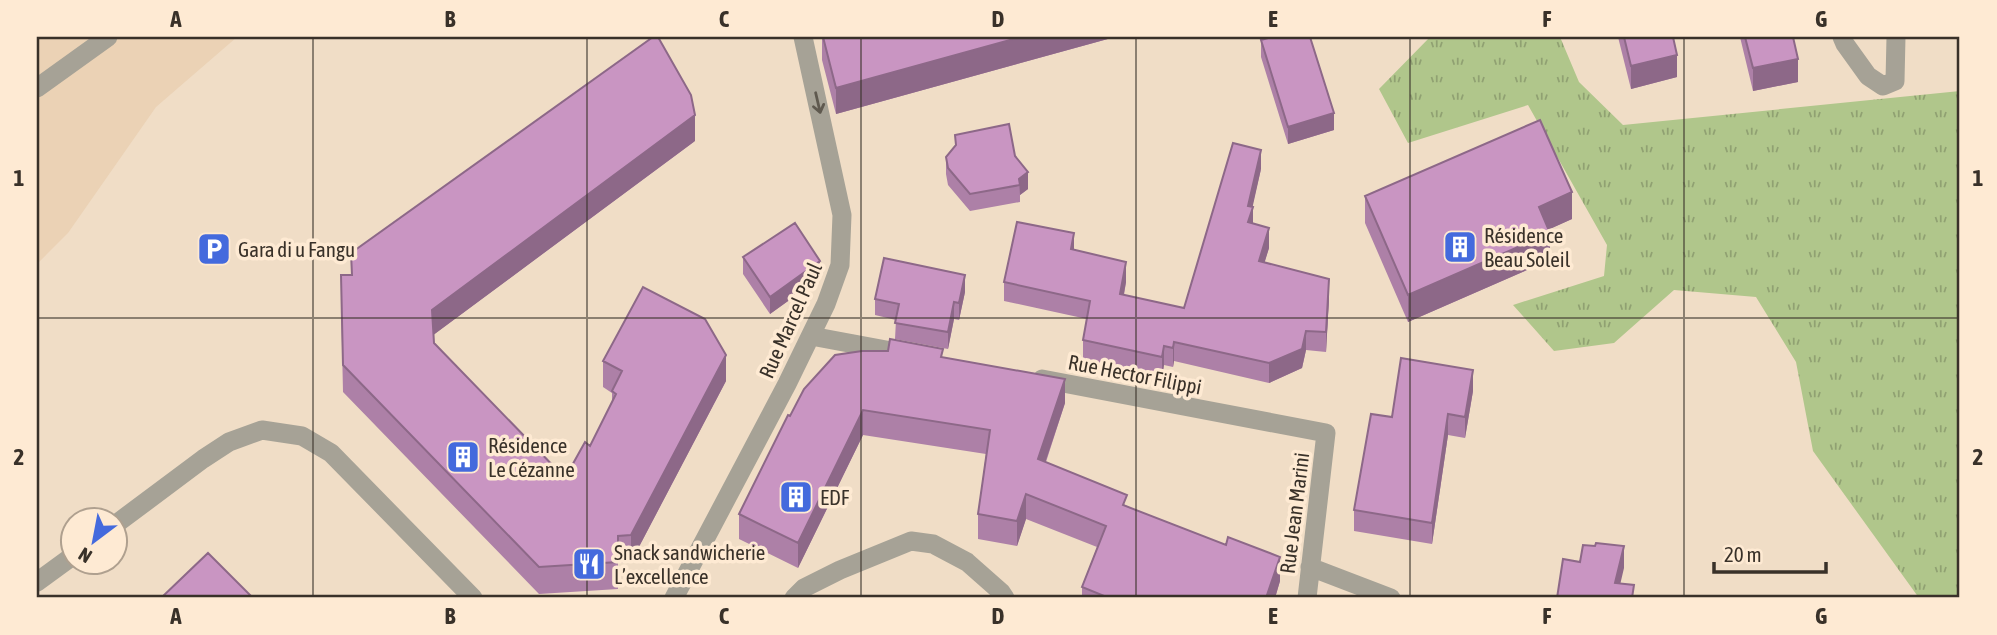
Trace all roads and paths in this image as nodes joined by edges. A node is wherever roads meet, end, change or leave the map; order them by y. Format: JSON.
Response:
{"nodes":[{"id":1,"x":108,"y":37,"type":"edge"},
{"id":2,"x":803,"y":37,"type":"edge"},
{"id":3,"x":1842,"y":37,"type":"edge"},
{"id":4,"x":1896,"y":37,"type":"edge"},
{"id":5,"x":37,"y":89,"type":"edge"},
{"id":6,"x":811,"y":336,"type":"junction"},
{"id":7,"x":933,"y":359,"type":"edge"},
{"id":8,"x":1028,"y":377,"type":"edge"},
{"id":9,"x":1326,"y":433,"type":"joint"},
{"id":10,"x":130,"y":514,"type":"edge"},
{"id":11,"x":60,"y":565,"type":"edge"},
{"id":12,"x":1310,"y":567,"type":"junction"},
{"id":13,"x":37,"y":582,"type":"edge"},
{"id":14,"x":473,"y":598,"type":"edge"},
{"id":15,"x":674,"y":598,"type":"edge"},
{"id":16,"x":794,"y":598,"type":"edge"},
{"id":17,"x":1005,"y":598,"type":"edge"},
{"id":18,"x":1307,"y":598,"type":"edge"},
{"id":19,"x":1391,"y":598,"type":"edge"}],
"edges":[{"from":1,"to":5,"type":"street"},
{"from":2,"to":6,"type":"street","name":"Rue Marcel Paul","one_way":true},
{"from":3,"to":4,"type":"street"},
{"from":6,"to":7,"type":"street"},
{"from":6,"to":15,"type":"street","name":"Rue Marcel Paul"},
{"from":8,"to":9,"type":"street","name":"Rue Hector Filippi"},
{"from":9,"to":12,"type":"street","name":"Rue Jean Marini"},
{"from":10,"to":14,"type":"street"},
{"from":11,"to":13,"type":"street"},
{"from":12,"to":18,"type":"street","name":"Rue Jean Marini"},
{"from":12,"to":19,"type":"street"},
{"from":16,"to":17,"type":"street"}]}
